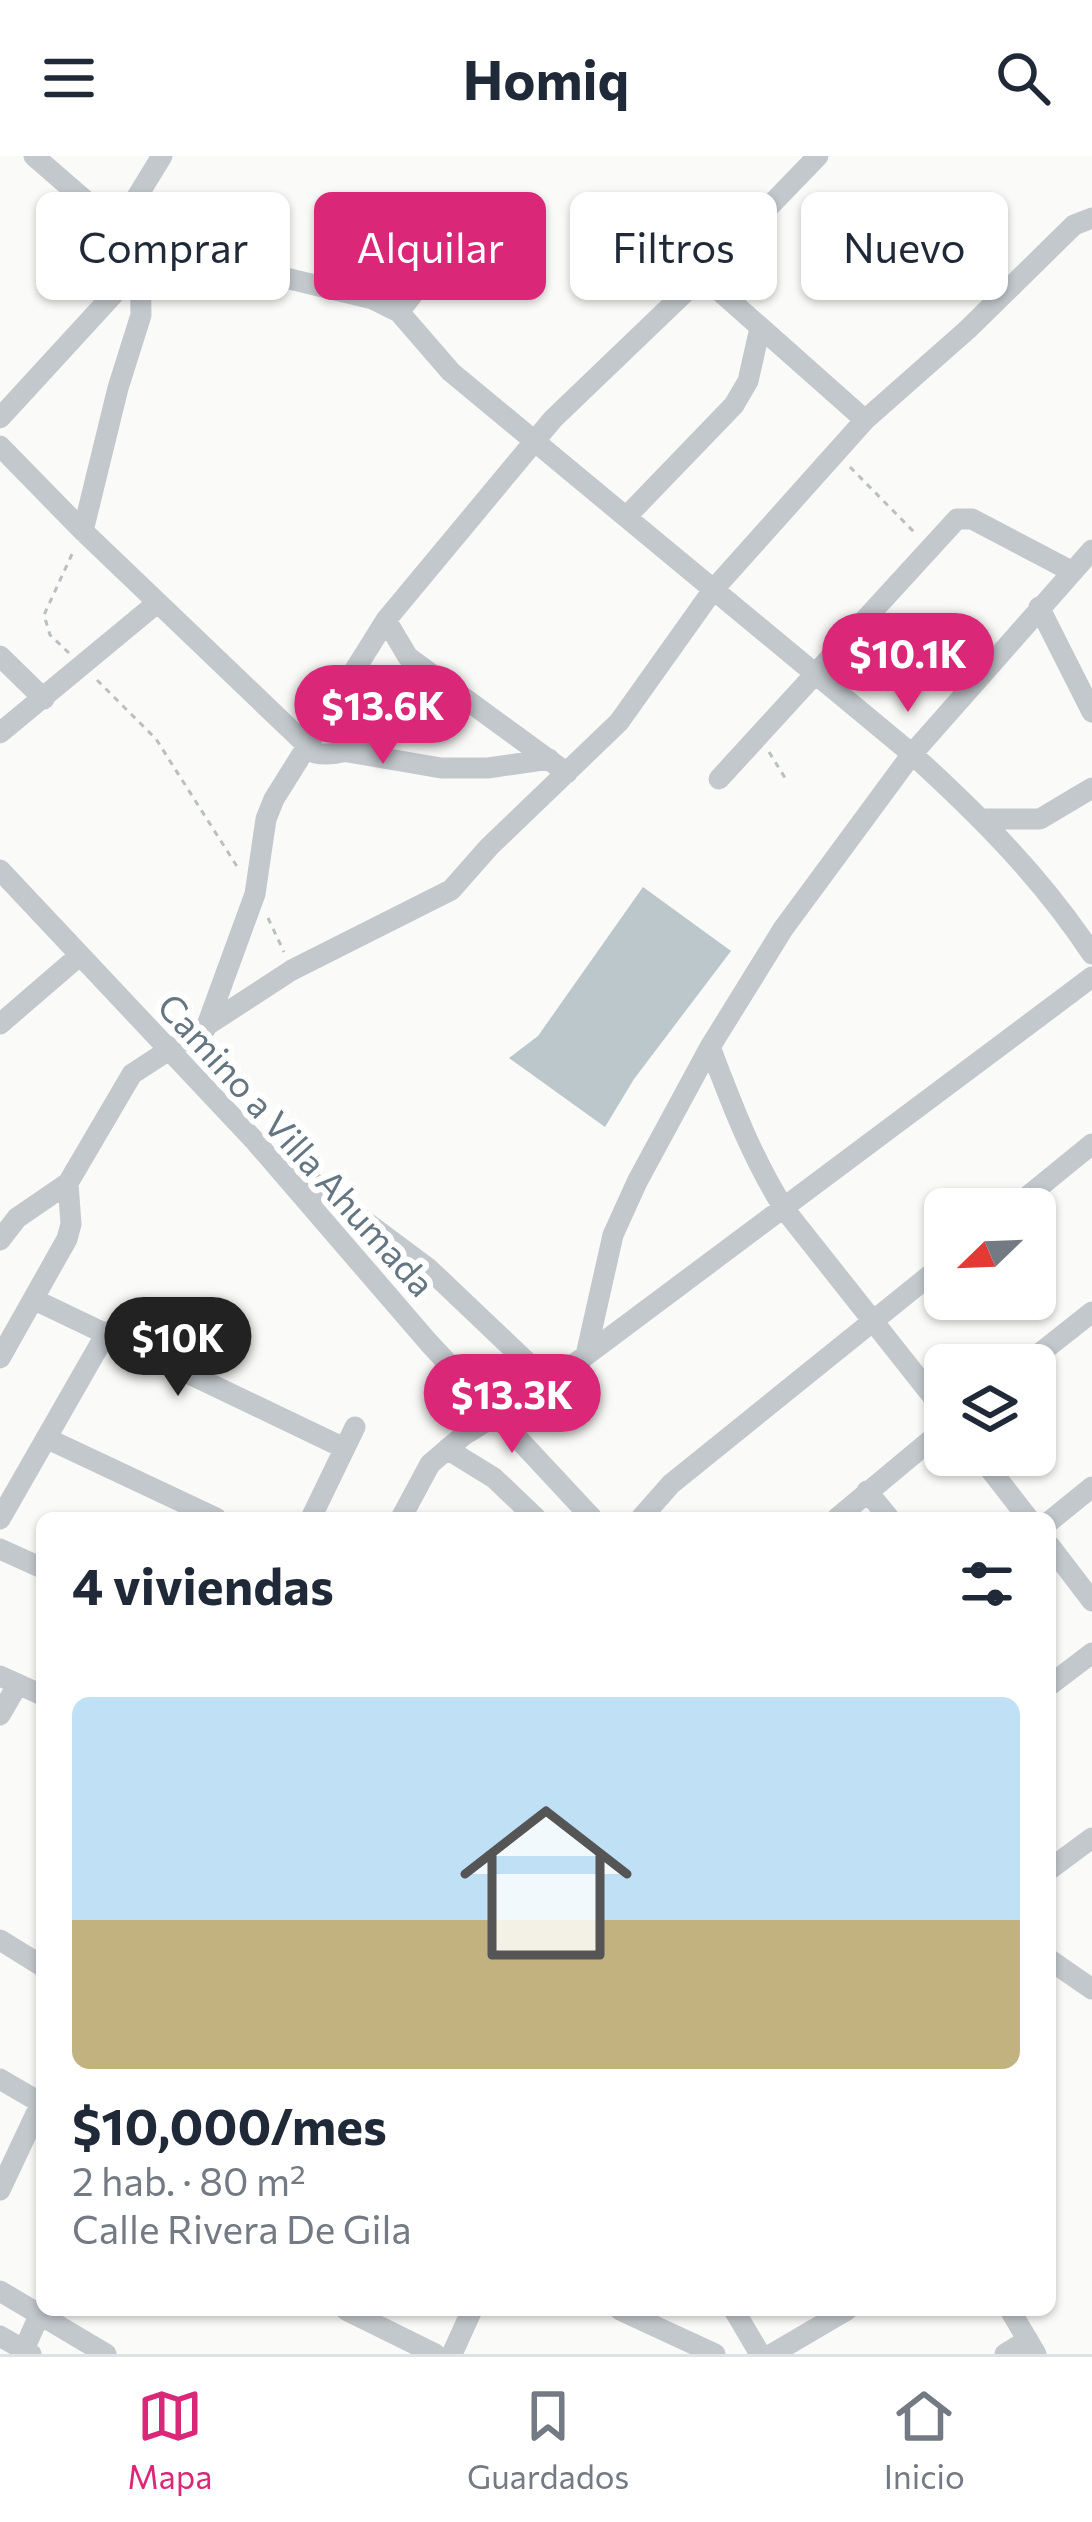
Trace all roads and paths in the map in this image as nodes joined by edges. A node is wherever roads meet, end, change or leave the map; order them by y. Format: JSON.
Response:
{"nodes":[{"id":1,"x":34,"y":156,"type":"edge"},
{"id":2,"x":162,"y":156,"type":"edge"},
{"id":3,"x":818,"y":156,"type":"edge"},
{"id":4,"x":73,"y":192,"type":"edge"},
{"id":5,"x":140,"y":192,"type":"edge"},
{"id":6,"x":777,"y":198,"type":"edge"},
{"id":7,"x":1092,"y":218,"type":"edge"},
{"id":8,"x":290,"y":278,"type":"edge"},
{"id":9,"x":108,"y":300,"type":"edge"},
{"id":10,"x":143,"y":300,"type":"edge"},
{"id":11,"x":408,"y":300,"type":"edge"},
{"id":12,"x":677,"y":300,"type":"edge"},
{"id":13,"x":726,"y":300,"type":"edge"},
{"id":14,"x":399,"y":312,"type":"junction"},
{"id":15,"x":760,"y":328,"type":"junction"},
{"id":16,"x":0,"y":418,"type":"edge"},
{"id":17,"x":865,"y":420,"type":"junction"},
{"id":18,"x":535,"y":440,"type":"junction"},
{"id":19,"x":0,"y":446,"type":"edge"},
{"id":20,"x":836,"y":452,"type":"junction"},
{"id":21,"x":626,"y":517,"type":"junction"},
{"id":22,"x":83,"y":531,"type":"junction"},
{"id":23,"x":929,"y":547,"type":"junction"},
{"id":24,"x":1092,"y":550,"type":"edge"},
{"id":25,"x":1071,"y":571,"type":"junction"},
{"id":26,"x":712,"y":590,"type":"junction"},
{"id":27,"x":157,"y":603,"type":"junction"},
{"id":28,"x":1039,"y":607,"type":"junction"},
{"id":29,"x":386,"y":620,"type":"junction"},
{"id":30,"x":0,"y":656,"type":"edge"},
{"id":31,"x":82,"y":666,"type":"junction"},
{"id":32,"x":815,"y":674,"type":"junction"},
{"id":33,"x":455,"y":690,"type":"junction"},
{"id":34,"x":44,"y":699,"type":"junction"},
{"id":35,"x":1092,"y":712,"type":"edge"},
{"id":36,"x":0,"y":733,"type":"edge"},
{"id":37,"x":759,"y":735,"type":"junction"},
{"id":38,"x":305,"y":746,"type":"junction"},
{"id":39,"x":346,"y":752,"type":"junction"},
{"id":40,"x":913,"y":754,"type":"junction"},
{"id":41,"x":558,"y":766,"type":"junction"},
{"id":42,"x":719,"y":779,"type":"dead end"},
{"id":43,"x":787,"y":781,"type":"dead end"},
{"id":44,"x":1092,"y":788,"type":"edge"},
{"id":45,"x":984,"y":819,"type":"junction"},
{"id":46,"x":0,"y":870,"type":"edge"},
{"id":47,"x":255,"y":894,"type":"junction"},
{"id":48,"x":1092,"y":954,"type":"edge"},
{"id":49,"x":79,"y":956,"type":"junction"},
{"id":50,"x":292,"y":970,"type":"junction"},
{"id":51,"x":1092,"y":977,"type":"edge"},
{"id":52,"x":0,"y":1024,"type":"edge"},
{"id":53,"x":206,"y":1028,"type":"junction"},
{"id":54,"x":710,"y":1047,"type":"junction"},
{"id":55,"x":168,"y":1051,"type":"junction"},
{"id":56,"x":254,"y":1140,"type":"junction"},
{"id":57,"x":1092,"y":1144,"type":"edge"},
{"id":58,"x":68,"y":1183,"type":"junction"},
{"id":59,"x":1038,"y":1188,"type":"edge"},
{"id":60,"x":785,"y":1210,"type":"junction"},
{"id":61,"x":9,"y":1214,"type":"edge"},
{"id":62,"x":0,"y":1240,"type":"edge"},
{"id":63,"x":924,"y":1280,"type":"edge"},
{"id":64,"x":35,"y":1300,"type":"junction"},
{"id":65,"x":1092,"y":1312,"type":"edge"},
{"id":66,"x":875,"y":1320,"type":"junction"},
{"id":67,"x":107,"y":1333,"type":"junction"},
{"id":68,"x":1052,"y":1344,"type":"edge"},
{"id":69,"x":586,"y":1355,"type":"junction"},
{"id":70,"x":0,"y":1358,"type":"edge"},
{"id":71,"x":549,"y":1383,"type":"junction"},
{"id":72,"x":924,"y":1384,"type":"edge"},
{"id":73,"x":495,"y":1416,"type":"junction"},
{"id":74,"x":355,"y":1427,"type":"dead end"},
{"id":75,"x":46,"y":1438,"type":"junction"},
{"id":76,"x":924,"y":1445,"type":"edge"},
{"id":77,"x":344,"y":1448,"type":"junction"},
{"id":78,"x":447,"y":1449,"type":"junction"},
{"id":79,"x":995,"y":1476,"type":"edge"},
{"id":80,"x":1092,"y":1487,"type":"edge"},
{"id":81,"x":867,"y":1491,"type":"junction"},
{"id":82,"x":203,"y":1512,"type":"edge"},
{"id":83,"x":314,"y":1512,"type":"edge"},
{"id":84,"x":404,"y":1512,"type":"edge"},
{"id":85,"x":530,"y":1512,"type":"edge"},
{"id":86,"x":586,"y":1512,"type":"edge"},
{"id":87,"x":646,"y":1512,"type":"edge"},
{"id":88,"x":843,"y":1512,"type":"edge"},
{"id":89,"x":884,"y":1512,"type":"edge"},
{"id":90,"x":1023,"y":1512,"type":"edge"},
{"id":91,"x":1056,"y":1516,"type":"edge"},
{"id":92,"x":0,"y":1519,"type":"edge"},
{"id":93,"x":0,"y":1549,"type":"edge"},
{"id":94,"x":1056,"y":1554,"type":"edge"},
{"id":95,"x":36,"y":1565,"type":"edge"},
{"id":96,"x":1092,"y":1600,"type":"edge"},
{"id":97,"x":1092,"y":1653,"type":"edge"},
{"id":98,"x":9,"y":1680,"type":"edge"},
{"id":99,"x":1056,"y":1680,"type":"edge"},
{"id":100,"x":0,"y":1714,"type":"edge"},
{"id":101,"x":1092,"y":1838,"type":"edge"},
{"id":102,"x":1056,"y":1865,"type":"edge"},
{"id":103,"x":0,"y":1940,"type":"edge"},
{"id":104,"x":36,"y":1962,"type":"edge"},
{"id":105,"x":1056,"y":1964,"type":"edge"},
{"id":106,"x":1092,"y":1989,"type":"edge"},
{"id":107,"x":0,"y":2078,"type":"edge"},
{"id":108,"x":36,"y":2099,"type":"edge"},
{"id":109,"x":36,"y":2113,"type":"edge"},
{"id":110,"x":0,"y":2190,"type":"edge"},
{"id":111,"x":0,"y":2291,"type":"edge"},
{"id":112,"x":36,"y":2309,"type":"edge"},
{"id":113,"x":39,"y":2316,"type":"edge"},
{"id":114,"x":47,"y":2316,"type":"edge"},
{"id":115,"x":358,"y":2316,"type":"edge"},
{"id":116,"x":469,"y":2316,"type":"edge"},
{"id":117,"x":633,"y":2316,"type":"edge"},
{"id":118,"x":738,"y":2316,"type":"edge"},
{"id":119,"x":837,"y":2316,"type":"edge"},
{"id":120,"x":1014,"y":2316,"type":"edge"},
{"id":121,"x":0,"y":2336,"type":"edge"},
{"id":122,"x":1032,"y":2347,"type":"edge"},
{"id":123,"x":25,"y":2353,"type":"edge"},
{"id":124,"x":106,"y":2354,"type":"edge"},
{"id":125,"x":435,"y":2354,"type":"edge"},
{"id":126,"x":452,"y":2354,"type":"edge"},
{"id":127,"x":715,"y":2354,"type":"edge"},
{"id":128,"x":760,"y":2354,"type":"edge"},
{"id":129,"x":772,"y":2354,"type":"edge"},
{"id":130,"x":1005,"y":2354,"type":"edge"}],
"edges":[{"from":1,"to":4,"type":"street"},
{"from":2,"to":5,"type":"street"},
{"from":3,"to":6,"type":"street"},
{"from":7,"to":17,"type":"street"},
{"from":8,"to":14,"type":"street"},
{"from":9,"to":16,"type":"street"},
{"from":10,"to":22,"type":"street"},
{"from":11,"to":14,"type":"street"},
{"from":12,"to":18,"type":"street"},
{"from":13,"to":15,"type":"street"},
{"from":14,"to":18,"type":"street"},
{"from":15,"to":17,"type":"street"},
{"from":15,"to":21,"type":"street"},
{"from":17,"to":20,"type":"street"},
{"from":18,"to":21,"type":"street"},
{"from":18,"to":29,"type":"street"},
{"from":19,"to":22,"type":"street"},
{"from":20,"to":23,"type":"path"},
{"from":20,"to":26,"type":"street"},
{"from":21,"to":26,"type":"street"},
{"from":22,"to":27,"type":"street"},
{"from":22,"to":31,"type":"path"},
{"from":23,"to":25,"type":"street"},
{"from":23,"to":32,"type":"street"},
{"from":24,"to":25,"type":"street"},
{"from":25,"to":28,"type":"street"},
{"from":26,"to":32,"type":"street"},
{"from":26,"to":41,"type":"street"},
{"from":27,"to":31,"type":"street"},
{"from":27,"to":38,"type":"street"},
{"from":28,"to":35,"type":"street"},
{"from":28,"to":40,"type":"street"},
{"from":29,"to":33,"type":"street"},
{"from":29,"to":38,"type":"street"},
{"from":30,"to":34,"type":"street"},
{"from":31,"to":34,"type":"street"},
{"from":31,"to":47,"type":"path"},
{"from":32,"to":37,"type":"street"},
{"from":32,"to":40,"type":"street"},
{"from":33,"to":39,"type":"street"},
{"from":33,"to":41,"type":"street"},
{"from":34,"to":36,"type":"street"},
{"from":37,"to":42,"type":"street"},
{"from":37,"to":43,"type":"path"},
{"from":38,"to":39,"type":"street"},
{"from":38,"to":47,"type":"street"},
{"from":39,"to":41,"type":"street"},
{"from":40,"to":45,"type":"street"},
{"from":40,"to":54,"type":"street"},
{"from":41,"to":50,"type":"street"},
{"from":44,"to":45,"type":"street"},
{"from":45,"to":48,"type":"street"},
{"from":46,"to":49,"type":"street","name":"Camino a Villa Ahumada"},
{"from":47,"to":50,"type":"path"},
{"from":47,"to":53,"type":"street"},
{"from":49,"to":52,"type":"street"},
{"from":49,"to":55,"type":"street","name":"Camino a Villa Ahumada"},
{"from":50,"to":53,"type":"street"},
{"from":51,"to":60,"type":"street"},
{"from":53,"to":55,"type":"street"},
{"from":54,"to":60,"type":"street"},
{"from":54,"to":69,"type":"street"},
{"from":55,"to":56,"type":"street","name":"Camino a Villa Ahumada"},
{"from":55,"to":58,"type":"street"},
{"from":56,"to":71,"type":"street"},
{"from":56,"to":73,"type":"street","name":"Camino a Villa Ahumada"},
{"from":57,"to":59,"type":"street"},
{"from":58,"to":61,"type":"street"},
{"from":58,"to":64,"type":"street"},
{"from":60,"to":66,"type":"street"},
{"from":60,"to":69,"type":"street"},
{"from":61,"to":62,"type":"street"},
{"from":63,"to":66,"type":"street"},
{"from":64,"to":67,"type":"street"},
{"from":64,"to":70,"type":"street"},
{"from":65,"to":68,"type":"street"},
{"from":66,"to":72,"type":"street"},
{"from":66,"to":87,"type":"street"},
{"from":67,"to":75,"type":"street"},
{"from":67,"to":77,"type":"street"},
{"from":69,"to":71,"type":"street"},
{"from":71,"to":73,"type":"street"},
{"from":73,"to":78,"type":"street"},
{"from":73,"to":86,"type":"street","name":"Camino a Villa Ahumada"},
{"from":74,"to":77,"type":"street"},
{"from":75,"to":82,"type":"street"},
{"from":75,"to":92,"type":"street"},
{"from":76,"to":81,"type":"street"},
{"from":77,"to":83,"type":"street"},
{"from":78,"to":84,"type":"street"},
{"from":78,"to":85,"type":"street"},
{"from":79,"to":90,"type":"street"},
{"from":80,"to":91,"type":"street"},
{"from":81,"to":88,"type":"street"},
{"from":81,"to":89,"type":"street"},
{"from":93,"to":95,"type":"street"},
{"from":94,"to":96,"type":"street"},
{"from":97,"to":99,"type":"street"},
{"from":98,"to":100,"type":"street"},
{"from":101,"to":102,"type":"street"},
{"from":103,"to":104,"type":"street"},
{"from":105,"to":106,"type":"street"},
{"from":107,"to":108,"type":"street"},
{"from":109,"to":110,"type":"street"},
{"from":111,"to":112,"type":"street"},
{"from":113,"to":123,"type":"street"},
{"from":114,"to":124,"type":"street"},
{"from":115,"to":125,"type":"street"},
{"from":116,"to":126,"type":"street"},
{"from":117,"to":127,"type":"street"},
{"from":118,"to":128,"type":"street"},
{"from":119,"to":129,"type":"street"},
{"from":120,"to":122,"type":"street"},
{"from":121,"to":123,"type":"street"},
{"from":122,"to":130,"type":"street"}]}
